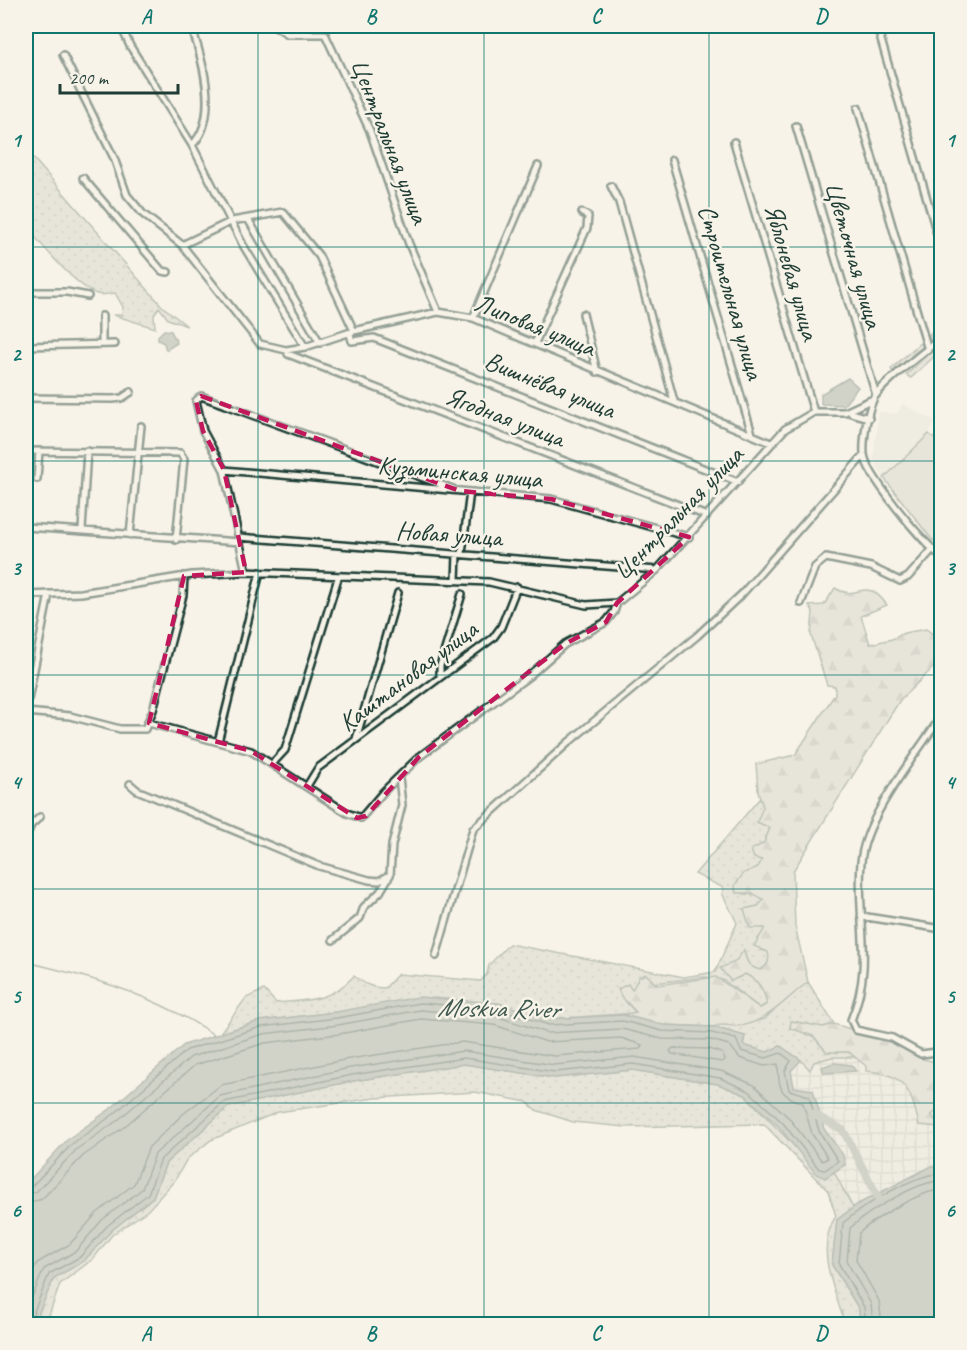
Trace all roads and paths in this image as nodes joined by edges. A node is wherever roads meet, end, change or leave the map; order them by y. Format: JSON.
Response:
{"nodes":[{"id":1,"x":121,"y":26,"type":"edge"},
{"id":2,"x":191,"y":26,"type":"edge"},
{"id":3,"x":275,"y":26,"type":"edge"},
{"id":4,"x":877,"y":26,"type":"edge"},
{"id":5,"x":63,"y":55,"type":"dead end"},
{"id":6,"x":858,"y":108,"type":"dead end"},
{"id":7,"x":796,"y":126,"type":"dead end"},
{"id":8,"x":734,"y":142,"type":"dead end"},
{"id":9,"x":192,"y":145,"type":"junction"},
{"id":10,"x":672,"y":160,"type":"dead end"},
{"id":11,"x":538,"y":166,"type":"dead end"},
{"id":12,"x":82,"y":178,"type":"dead end"},
{"id":13,"x":611,"y":186,"type":"dead end"},
{"id":14,"x":582,"y":213,"type":"dead end"},
{"id":15,"x":248,"y":219,"type":"junction"},
{"id":16,"x":232,"y":221,"type":"junction"},
{"id":17,"x":182,"y":245,"type":"junction"},
{"id":18,"x":942,"y":251,"type":"edge"},
{"id":19,"x":168,"y":272,"type":"dead end"},
{"id":20,"x":26,"y":292,"type":"edge"},
{"id":21,"x":88,"y":296,"type":"dead end"},
{"id":22,"x":438,"y":312,"type":"junction"},
{"id":23,"x":583,"y":314,"type":"dead end"},
{"id":24,"x":102,"y":316,"type":"dead end"},
{"id":25,"x":473,"y":318,"type":"junction"},
{"id":26,"x":352,"y":332,"type":"junction"},
{"id":27,"x":942,"y":338,"type":"edge"},
{"id":28,"x":320,"y":343,"type":"junction"},
{"id":29,"x":535,"y":343,"type":"junction"},
{"id":30,"x":102,"y":344,"type":"junction"},
{"id":31,"x":115,"y":344,"type":"dead end"},
{"id":32,"x":26,"y":346,"type":"edge"},
{"id":33,"x":304,"y":347,"type":"junction"},
{"id":34,"x":928,"y":350,"type":"junction"},
{"id":35,"x":288,"y":354,"type":"dead end"},
{"id":36,"x":597,"y":372,"type":"junction"},
{"id":37,"x":131,"y":392,"type":"dead end"},
{"id":38,"x":874,"y":397,"type":"junction"},
{"id":39,"x":26,"y":399,"type":"edge"},
{"id":40,"x":674,"y":401,"type":"junction"},
{"id":41,"x":814,"y":412,"type":"junction"},
{"id":42,"x":845,"y":412,"type":"junction"},
{"id":43,"x":868,"y":418,"type":"junction"},
{"id":44,"x":141,"y":426,"type":"dead end"},
{"id":45,"x":752,"y":434,"type":"junction"},
{"id":46,"x":771,"y":443,"type":"junction"},
{"id":47,"x":39,"y":451,"type":"junction"},
{"id":48,"x":87,"y":451,"type":"junction"},
{"id":49,"x":26,"y":452,"type":"edge"},
{"id":50,"x":138,"y":452,"type":"junction"},
{"id":51,"x":864,"y":455,"type":"junction"},
{"id":52,"x":224,"y":470,"type":"junction"},
{"id":53,"x":36,"y":478,"type":"dead end"},
{"id":54,"x":738,"y":482,"type":"junction"},
{"id":55,"x":460,"y":491,"type":"junction"},
{"id":56,"x":470,"y":492,"type":"junction"},
{"id":57,"x":707,"y":516,"type":"junction"},
{"id":58,"x":26,"y":527,"type":"edge"},
{"id":59,"x":82,"y":530,"type":"junction"},
{"id":60,"x":130,"y":535,"type":"junction"},
{"id":61,"x":689,"y":537,"type":"junction"},
{"id":62,"x":176,"y":540,"type":"junction"},
{"id":63,"x":239,"y":540,"type":"junction"},
{"id":64,"x":932,"y":550,"type":"junction"},
{"id":65,"x":459,"y":554,"type":"junction"},
{"id":66,"x":942,"y":557,"type":"edge"},
{"id":67,"x":657,"y":570,"type":"junction"},
{"id":68,"x":246,"y":572,"type":"junction"},
{"id":69,"x":260,"y":572,"type":"junction"},
{"id":70,"x":184,"y":576,"type":"junction"},
{"id":71,"x":338,"y":578,"type":"junction"},
{"id":72,"x":456,"y":580,"type":"junction"},
{"id":73,"x":518,"y":588,"type":"junction"},
{"id":74,"x":398,"y":593,"type":"dead end"},
{"id":75,"x":49,"y":594,"type":"junction"},
{"id":76,"x":462,"y":594,"type":"dead end"},
{"id":77,"x":26,"y":595,"type":"edge"},
{"id":78,"x":617,"y":603,"type":"junction"},
{"id":79,"x":801,"y":603,"type":"dead end"},
{"id":80,"x":440,"y":677,"type":"junction"},
{"id":81,"x":26,"y":711,"type":"edge"},
{"id":82,"x":942,"y":715,"type":"edge"},
{"id":83,"x":149,"y":723,"type":"junction"},
{"id":84,"x":356,"y":739,"type":"junction"},
{"id":85,"x":218,"y":742,"type":"junction"},
{"id":86,"x":272,"y":764,"type":"junction"},
{"id":87,"x":399,"y":777,"type":"junction"},
{"id":88,"x":130,"y":784,"type":"dead end"},
{"id":89,"x":307,"y":786,"type":"junction"},
{"id":90,"x":40,"y":817,"type":"dead end"},
{"id":91,"x":26,"y":837,"type":"edge"},
{"id":92,"x":390,"y":875,"type":"junction"},
{"id":93,"x":861,"y":916,"type":"junction"},
{"id":94,"x":942,"y":929,"type":"edge"},
{"id":95,"x":333,"y":940,"type":"dead end"},
{"id":96,"x":436,"y":956,"type":"dead end"},
{"id":97,"x":942,"y":1041,"type":"edge"}],
"edges":[{"from":1,"to":9,"type":"street"},
{"from":2,"to":9,"type":"street"},
{"from":3,"to":22,"type":"street","name":"Центральная улица"},
{"from":4,"to":18,"type":"street"},
{"from":5,"to":17,"type":"street"},
{"from":6,"to":34,"type":"street"},
{"from":7,"to":38,"type":"street","name":"Цветочная улица"},
{"from":8,"to":41,"type":"street","name":"Яблоневая улица"},
{"from":9,"to":16,"type":"street"},
{"from":10,"to":45,"type":"street","name":"Строительная улица"},
{"from":11,"to":25,"type":"street"},
{"from":12,"to":19,"type":"street"},
{"from":13,"to":40,"type":"street"},
{"from":14,"to":29,"type":"street"},
{"from":15,"to":16,"type":"street"},
{"from":15,"to":26,"type":"street"},
{"from":15,"to":28,"type":"street"},
{"from":16,"to":17,"type":"street"},
{"from":16,"to":33,"type":"street"},
{"from":17,"to":33,"type":"street","name":"Липовая улица"},
{"from":20,"to":21,"type":"street"},
{"from":22,"to":25,"type":"street","name":"Липовая улица"},
{"from":22,"to":26,"type":"street","name":"Липовая улица"},
{"from":23,"to":36,"type":"street"},
{"from":24,"to":30,"type":"street"},
{"from":25,"to":29,"type":"street","name":"Липовая улица"},
{"from":26,"to":28,"type":"street","name":"Липовая улица"},
{"from":26,"to":54,"type":"street","name":"Вишнёвая улица"},
{"from":27,"to":34,"type":"street"},
{"from":28,"to":33,"type":"street","name":"Липовая улица"},
{"from":29,"to":36,"type":"street","name":"Липовая улица"},
{"from":30,"to":31,"type":"street"},
{"from":30,"to":32,"type":"street"},
{"from":34,"to":38,"type":"street"},
{"from":35,"to":57,"type":"street","name":"Ягодная улица"},
{"from":36,"to":40,"type":"street","name":"Липовая улица"},
{"from":37,"to":39,"type":"street"},
{"from":38,"to":42,"type":"street"},
{"from":38,"to":43,"type":"street"},
{"from":40,"to":45,"type":"street","name":"Липовая улица"},
{"from":41,"to":42,"type":"street"},
{"from":41,"to":46,"type":"street","name":"Центральная улица"},
{"from":42,"to":43,"type":"street"},
{"from":43,"to":51,"type":"street"},
{"from":44,"to":50,"type":"street"},
{"from":45,"to":46,"type":"street","name":"Липовая улица"},
{"from":46,"to":54,"type":"street","name":"Центральная улица"},
{"from":47,"to":48,"type":"street"},
{"from":47,"to":49,"type":"street"},
{"from":47,"to":53,"type":"street"},
{"from":48,"to":50,"type":"street"},
{"from":48,"to":59,"type":"street"},
{"from":50,"to":60,"type":"street"},
{"from":50,"to":62,"type":"street"},
{"from":51,"to":64,"type":"street"},
{"from":51,"to":96,"type":"street"},
{"from":52,"to":55,"type":"street","name":"Кузьминская улица"},
{"from":52,"to":55,"type":"street"},
{"from":52,"to":63,"type":"street"},
{"from":54,"to":57,"type":"street","name":"Центральная улица"},
{"from":55,"to":56,"type":"street","name":"Кузьминская улица"},
{"from":56,"to":61,"type":"street","name":"Кузьминская улица"},
{"from":56,"to":65,"type":"street"},
{"from":57,"to":61,"type":"street","name":"Центральная улица"},
{"from":58,"to":59,"type":"street","name":"Новая улица"},
{"from":59,"to":60,"type":"street","name":"Новая улица"},
{"from":60,"to":62,"type":"street","name":"Новая улица"},
{"from":61,"to":67,"type":"street","name":"Центральная улица"},
{"from":62,"to":63,"type":"street","name":"Новая улица"},
{"from":63,"to":65,"type":"street","name":"Новая улица"},
{"from":63,"to":68,"type":"street"},
{"from":64,"to":66,"type":"street"},
{"from":64,"to":79,"type":"street"},
{"from":65,"to":67,"type":"street","name":"Новая улица"},
{"from":65,"to":72,"type":"street"},
{"from":67,"to":78,"type":"street","name":"Центральная улица"},
{"from":68,"to":69,"type":"street","name":"Центральная улица"},
{"from":68,"to":70,"type":"street","name":"Центральная улица"},
{"from":69,"to":71,"type":"street","name":"Центральная улица"},
{"from":69,"to":85,"type":"street"},
{"from":70,"to":75,"type":"street","name":"Центральная улица"},
{"from":70,"to":83,"type":"street"},
{"from":71,"to":72,"type":"street","name":"Центральная улица"},
{"from":71,"to":86,"type":"street"},
{"from":72,"to":73,"type":"street","name":"Центральная улица"},
{"from":73,"to":78,"type":"street","name":"Центральная улица"},
{"from":73,"to":80,"type":"street","name":"Каштановая улица"},
{"from":74,"to":84,"type":"street"},
{"from":75,"to":77,"type":"street","name":"Центральная улица"},
{"from":75,"to":81,"type":"street"},
{"from":76,"to":80,"type":"street"},
{"from":78,"to":87,"type":"street"},
{"from":80,"to":84,"type":"street","name":"Каштановая улица"},
{"from":81,"to":83,"type":"street"},
{"from":82,"to":93,"type":"street"},
{"from":83,"to":85,"type":"street"},
{"from":84,"to":89,"type":"street","name":"Каштановая улица"},
{"from":85,"to":86,"type":"street"},
{"from":86,"to":89,"type":"street"},
{"from":87,"to":89,"type":"street"},
{"from":87,"to":92,"type":"street"},
{"from":88,"to":92,"type":"street"},
{"from":90,"to":91,"type":"street"},
{"from":92,"to":95,"type":"street"},
{"from":93,"to":94,"type":"street"},
{"from":93,"to":97,"type":"street"}]}
